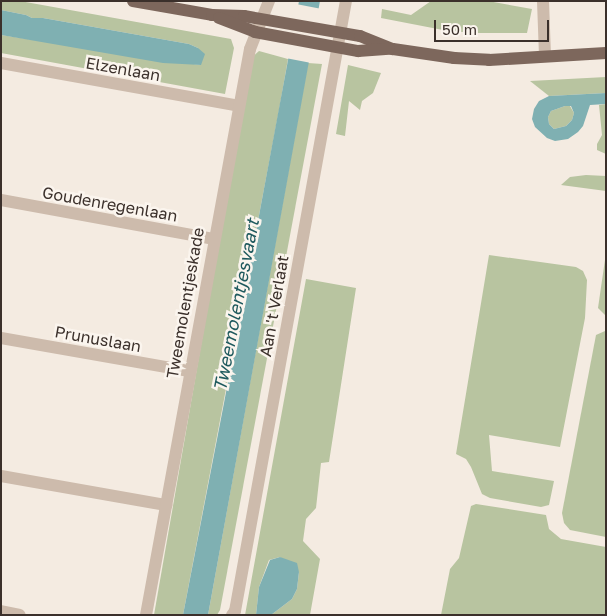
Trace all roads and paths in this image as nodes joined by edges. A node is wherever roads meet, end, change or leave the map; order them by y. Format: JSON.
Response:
{"nodes":[{"id":1,"x":133,"y":1,"type":"edge"},
{"id":2,"x":269,"y":1,"type":"edge"},
{"id":3,"x":346,"y":1,"type":"edge"},
{"id":4,"x":543,"y":1,"type":"edge"},
{"id":5,"x":151,"y":3,"type":"edge"},
{"id":6,"x":212,"y":15,"type":"junction"},
{"id":7,"x":260,"y":20,"type":"junction"},
{"id":8,"x":255,"y":32,"type":"junction"},
{"id":9,"x":340,"y":33,"type":"junction"},
{"id":10,"x":337,"y":48,"type":"junction"},
{"id":11,"x":393,"y":49,"type":"junction"},
{"id":12,"x":606,"y":53,"type":"edge"},
{"id":13,"x":545,"y":56,"type":"junction"},
{"id":14,"x":1,"y":63,"type":"edge"},
{"id":15,"x":238,"y":106,"type":"junction"},
{"id":16,"x":1,"y":200,"type":"edge"},
{"id":17,"x":214,"y":239,"type":"junction"},
{"id":18,"x":1,"y":338,"type":"edge"},
{"id":19,"x":189,"y":371,"type":"junction"},
{"id":20,"x":1,"y":476,"type":"edge"},
{"id":21,"x":166,"y":505,"type":"junction"},
{"id":22,"x":1,"y":611,"type":"edge"},
{"id":23,"x":20,"y":615,"type":"edge"},
{"id":24,"x":146,"y":615,"type":"edge"},
{"id":25,"x":232,"y":615,"type":"edge"}],
"edges":[{"from":1,"to":5,"type":"main road"},
{"from":2,"to":7,"type":"street","name":"Tweemolentjeskade"},
{"from":3,"to":9,"type":"street","name":"Aan 't Verlaat"},
{"from":4,"to":13,"type":"street"},
{"from":5,"to":6,"type":"main road"},
{"from":6,"to":7,"type":"main road"},
{"from":6,"to":8,"type":"main road"},
{"from":7,"to":8,"type":"street","name":"Tweemolentjeskade"},
{"from":7,"to":9,"type":"main road"},
{"from":8,"to":10,"type":"main road"},
{"from":8,"to":15,"type":"street","name":"Tweemolentjeskade"},
{"from":9,"to":10,"type":"street","name":"Aan 't Verlaat"},
{"from":9,"to":11,"type":"main road"},
{"from":10,"to":11,"type":"main road"},
{"from":10,"to":25,"type":"street","name":"Aan 't Verlaat"},
{"from":11,"to":13,"type":"main road"},
{"from":12,"to":13,"type":"main road"},
{"from":14,"to":15,"type":"street","name":"Elzenlaan"},
{"from":15,"to":17,"type":"street","name":"Tweemolentjeskade"},
{"from":16,"to":17,"type":"street","name":"Goudenregenlaan"},
{"from":17,"to":19,"type":"street","name":"Tweemolentjeskade"},
{"from":18,"to":19,"type":"street","name":"Prunuslaan"},
{"from":19,"to":21,"type":"street","name":"Tweemolentjeskade"},
{"from":20,"to":21,"type":"street"},
{"from":21,"to":24,"type":"street","name":"Tweemolentjeskade"},
{"from":22,"to":23,"type":"street"}]}
